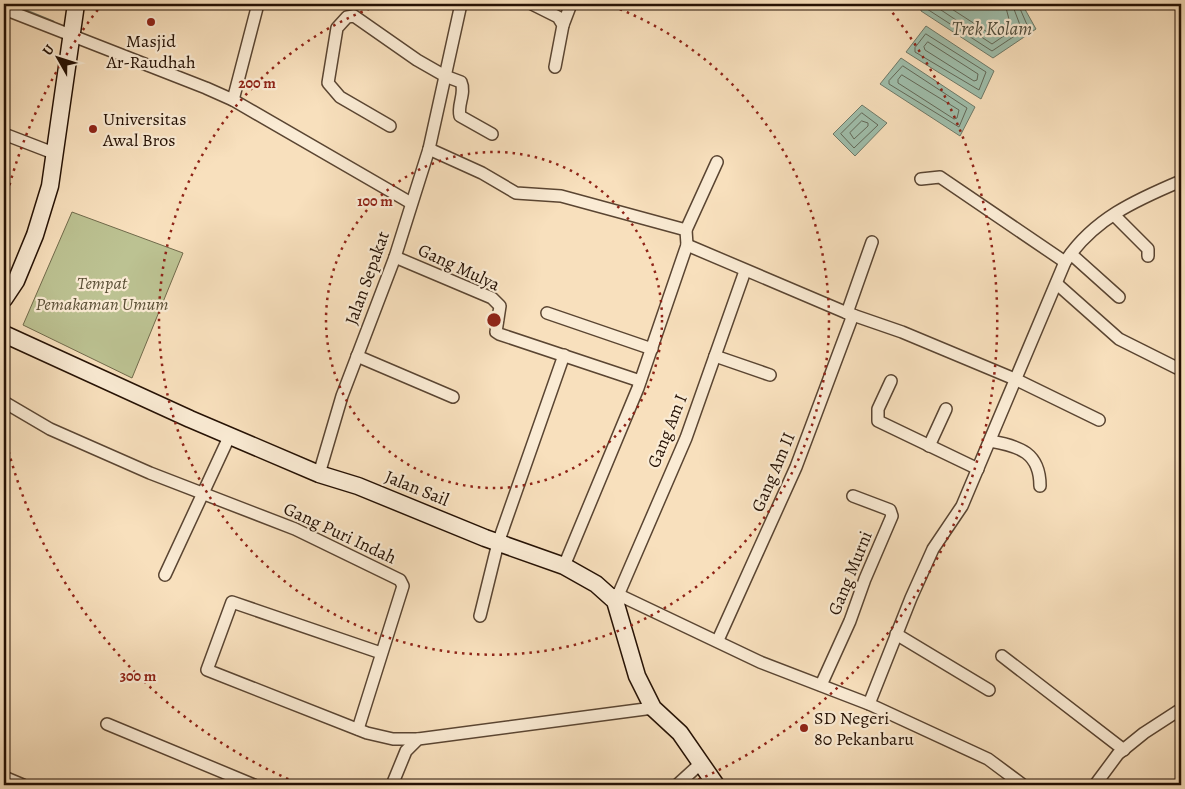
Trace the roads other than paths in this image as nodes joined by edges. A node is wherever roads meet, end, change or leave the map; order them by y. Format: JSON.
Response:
{"nodes":[{"id":1,"x":76,"y":4,"type":"edge"},
{"id":2,"x":460,"y":4,"type":"edge"},
{"id":3,"x":532,"y":4,"type":"edge"},
{"id":4,"x":572,"y":4,"type":"edge"},
{"id":5,"x":254,"y":5,"type":"edge"},
{"id":6,"x":4,"y":9,"type":"edge"},
{"id":7,"x":564,"y":25,"type":"junction"},
{"id":8,"x":71,"y":37,"type":"junction"},
{"id":9,"x":555,"y":67,"type":"dead end"},
{"id":10,"x":445,"y":76,"type":"junction"},
{"id":11,"x":233,"y":100,"type":"junction"},
{"id":12,"x":390,"y":126,"type":"dead end"},
{"id":13,"x":4,"y":134,"type":"edge"},
{"id":14,"x":492,"y":134,"type":"dead end"},
{"id":15,"x":429,"y":149,"type":"junction"},
{"id":16,"x":56,"y":154,"type":"junction"},
{"id":17,"x":717,"y":162,"type":"dead end"},
{"id":18,"x":921,"y":180,"type":"dead end"},
{"id":19,"x":1181,"y":182,"type":"edge"},
{"id":20,"x":411,"y":203,"type":"junction"},
{"id":21,"x":1114,"y":215,"type":"junction"},
{"id":22,"x":686,"y":230,"type":"junction"},
{"id":23,"x":872,"y":242,"type":"dead end"},
{"id":24,"x":687,"y":246,"type":"junction"},
{"id":25,"x":1148,"y":256,"type":"dead end"},
{"id":26,"x":395,"y":257,"type":"junction"},
{"id":27,"x":1068,"y":258,"type":"junction"},
{"id":28,"x":745,"y":271,"type":"junction"},
{"id":29,"x":1057,"y":284,"type":"junction"},
{"id":30,"x":1119,"y":297,"type":"dead end"},
{"id":31,"x":4,"y":299,"type":"edge"},
{"id":32,"x":547,"y":313,"type":"dead end"},
{"id":33,"x":850,"y":314,"type":"junction"},
{"id":34,"x":4,"y":334,"type":"edge"},
{"id":35,"x":652,"y":349,"type":"junction"},
{"id":36,"x":564,"y":354,"type":"junction"},
{"id":37,"x":357,"y":356,"type":"junction"},
{"id":38,"x":715,"y":356,"type":"junction"},
{"id":39,"x":1181,"y":370,"type":"edge"},
{"id":40,"x":770,"y":375,"type":"dead end"},
{"id":41,"x":1017,"y":380,"type":"junction"},
{"id":42,"x":640,"y":381,"type":"junction"},
{"id":43,"x":891,"y":381,"type":"dead end"},
{"id":44,"x":454,"y":397,"type":"dead end"},
{"id":45,"x":4,"y":402,"type":"edge"},
{"id":46,"x":946,"y":409,"type":"dead end"},
{"id":47,"x":1099,"y":420,"type":"dead end"},
{"id":48,"x":230,"y":435,"type":"junction"},
{"id":49,"x":990,"y":441,"type":"junction"},
{"id":50,"x":929,"y":446,"type":"junction"},
{"id":51,"x":978,"y":469,"type":"junction"},
{"id":52,"x":319,"y":474,"type":"junction"},
{"id":53,"x":1040,"y":486,"type":"dead end"},
{"id":54,"x":203,"y":492,"type":"junction"},
{"id":55,"x":853,"y":496,"type":"dead end"},
{"id":56,"x":498,"y":543,"type":"junction"},
{"id":57,"x":564,"y":566,"type":"junction"},
{"id":58,"x":165,"y":575,"type":"dead end"},
{"id":59,"x":616,"y":598,"type":"junction"},
{"id":60,"x":480,"y":616,"type":"dead end"},
{"id":61,"x":896,"y":634,"type":"junction"},
{"id":62,"x":718,"y":640,"type":"junction"},
{"id":63,"x":381,"y":653,"type":"junction"},
{"id":64,"x":1002,"y":656,"type":"dead end"},
{"id":65,"x":821,"y":686,"type":"junction"},
{"id":66,"x":989,"y":690,"type":"dead end"},
{"id":67,"x":869,"y":704,"type":"junction"},
{"id":68,"x":653,"y":708,"type":"junction"},
{"id":69,"x":1181,"y":709,"type":"edge"},
{"id":70,"x":107,"y":724,"type":"dead end"},
{"id":71,"x":358,"y":729,"type":"junction"},
{"id":72,"x":418,"y":739,"type":"junction"},
{"id":73,"x":1124,"y":750,"type":"junction"},
{"id":74,"x":700,"y":764,"type":"junction"},
{"id":75,"x":4,"y":777,"type":"edge"},
{"id":76,"x":23,"y":785,"type":"edge"},
{"id":77,"x":254,"y":785,"type":"edge"},
{"id":78,"x":392,"y":785,"type":"edge"},
{"id":79,"x":677,"y":785,"type":"edge"},
{"id":80,"x":716,"y":785,"type":"edge"},
{"id":81,"x":1023,"y":785,"type":"edge"},
{"id":82,"x":1095,"y":785,"type":"edge"}],
"edges":[{"from":1,"to":8,"type":"street"},
{"from":2,"to":10,"type":"street","name":"Jalan Sepakat"},
{"from":3,"to":7,"type":"street"},
{"from":4,"to":7,"type":"street"},
{"from":5,"to":11,"type":"street"},
{"from":6,"to":8,"type":"street"},
{"from":7,"to":9,"type":"street"},
{"from":8,"to":11,"type":"street"},
{"from":8,"to":16,"type":"street"},
{"from":10,"to":12,"type":"street"},
{"from":10,"to":14,"type":"street"},
{"from":10,"to":15,"type":"street","name":"Jalan Sepakat"},
{"from":11,"to":20,"type":"street"},
{"from":13,"to":16,"type":"street"},
{"from":15,"to":20,"type":"street","name":"Jalan Sepakat"},
{"from":15,"to":22,"type":"street"},
{"from":16,"to":31,"type":"street"},
{"from":17,"to":22,"type":"street"},
{"from":18,"to":27,"type":"street"},
{"from":19,"to":21,"type":"street"},
{"from":20,"to":26,"type":"street","name":"Jalan Sepakat"},
{"from":21,"to":25,"type":"street"},
{"from":21,"to":27,"type":"street"},
{"from":22,"to":24,"type":"street"},
{"from":23,"to":33,"type":"street","name":"Gang Am II"},
{"from":24,"to":28,"type":"street"},
{"from":24,"to":35,"type":"street"},
{"from":26,"to":36,"type":"street","name":"Gang Mulya"},
{"from":26,"to":37,"type":"street","name":"Jalan Sepakat"},
{"from":27,"to":29,"type":"street"},
{"from":27,"to":30,"type":"street"},
{"from":28,"to":33,"type":"street"},
{"from":28,"to":38,"type":"street","name":"Gang Am I"},
{"from":29,"to":39,"type":"street"},
{"from":29,"to":41,"type":"street"},
{"from":32,"to":35,"type":"street"},
{"from":33,"to":41,"type":"street"},
{"from":33,"to":62,"type":"street","name":"Gang Am II"},
{"from":34,"to":48,"type":"street","name":"Jalan Sail"},
{"from":35,"to":42,"type":"street"},
{"from":36,"to":42,"type":"street","name":"Gang Mulya"},
{"from":36,"to":56,"type":"street"},
{"from":37,"to":44,"type":"street"},
{"from":37,"to":52,"type":"street","name":"Jalan Sepakat"},
{"from":38,"to":40,"type":"street"},
{"from":38,"to":59,"type":"street","name":"Gang Am I"},
{"from":41,"to":47,"type":"street"},
{"from":41,"to":49,"type":"street"},
{"from":42,"to":57,"type":"street"},
{"from":43,"to":50,"type":"street"},
{"from":45,"to":54,"type":"street","name":"Gang Puri Indah"},
{"from":46,"to":50,"type":"street"},
{"from":48,"to":52,"type":"street","name":"Jalan Sail"},
{"from":48,"to":54,"type":"street"},
{"from":49,"to":51,"type":"street"},
{"from":49,"to":53,"type":"street"},
{"from":50,"to":51,"type":"street"},
{"from":51,"to":61,"type":"street"},
{"from":52,"to":56,"type":"street","name":"Jalan Sail"},
{"from":54,"to":58,"type":"street"},
{"from":54,"to":63,"type":"street","name":"Gang Puri Indah"},
{"from":55,"to":65,"type":"street","name":"Gang Murni"},
{"from":56,"to":57,"type":"street","name":"Jalan Sail"},
{"from":56,"to":60,"type":"street"},
{"from":57,"to":59,"type":"street","name":"Jalan Sail"},
{"from":59,"to":62,"type":"street"},
{"from":59,"to":68,"type":"street"},
{"from":61,"to":66,"type":"street"},
{"from":61,"to":67,"type":"street"},
{"from":62,"to":65,"type":"street"},
{"from":63,"to":71,"type":"street","name":"Gang Puri Indah"},
{"from":63,"to":71,"type":"street"},
{"from":64,"to":73,"type":"street"},
{"from":65,"to":67,"type":"street"},
{"from":67,"to":81,"type":"street"},
{"from":68,"to":72,"type":"street"},
{"from":68,"to":74,"type":"street"},
{"from":69,"to":73,"type":"street"},
{"from":70,"to":77,"type":"street"},
{"from":71,"to":72,"type":"street"},
{"from":72,"to":78,"type":"street"},
{"from":73,"to":82,"type":"street"},
{"from":74,"to":79,"type":"street"},
{"from":74,"to":80,"type":"street"},
{"from":75,"to":76,"type":"street"}]}
